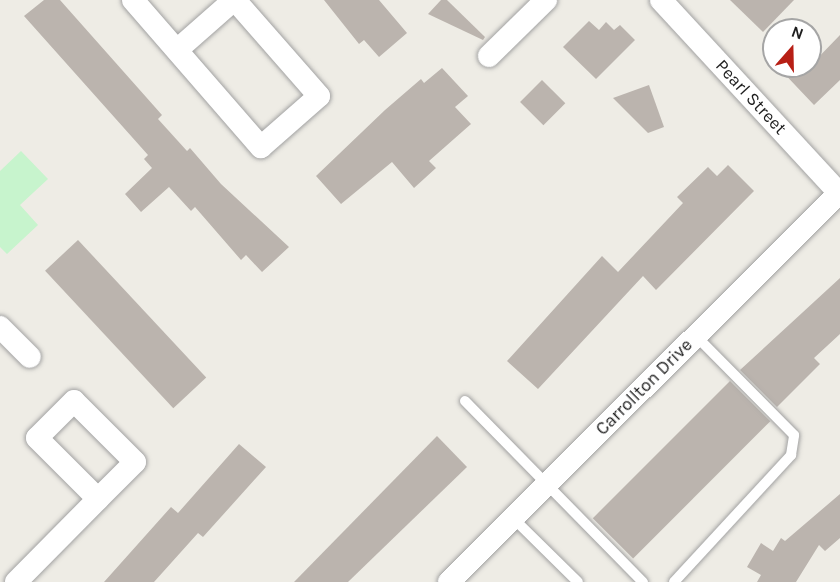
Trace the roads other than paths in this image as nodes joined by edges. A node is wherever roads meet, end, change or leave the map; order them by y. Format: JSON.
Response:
{"nodes":[{"id":1,"x":133,"y":0,"type":"edge"},
{"id":2,"x":235,"y":0,"type":"edge"},
{"id":3,"x":546,"y":0,"type":"edge"},
{"id":4,"x":662,"y":0,"type":"edge"},
{"id":5,"x":177,"y":50,"type":"junction"},
{"id":6,"x":489,"y":56,"type":"dead end"},
{"id":7,"x":840,"y":193,"type":"edge"},
{"id":8,"x":0,"y":327,"type":"edge"},
{"id":9,"x":696,"y":336,"type":"junction"},
{"id":10,"x":30,"y":357,"type":"dead end"},
{"id":11,"x":465,"y":401,"type":"dead end"},
{"id":12,"x":547,"y":483,"type":"junction"},
{"id":13,"x":98,"y":499,"type":"dead end"},
{"id":14,"x":513,"y":518,"type":"junction"},
{"id":15,"x":16,"y":582,"type":"edge"},
{"id":16,"x":449,"y":582,"type":"edge"},
{"id":17,"x":578,"y":582,"type":"edge"},
{"id":18,"x":643,"y":582,"type":"edge"},
{"id":19,"x":674,"y":582,"type":"edge"}],
"edges":[{"from":1,"to":5,"type":"street"},
{"from":2,"to":5,"type":"street"},
{"from":2,"to":5,"type":"street"},
{"from":3,"to":6,"type":"street"},
{"from":4,"to":7,"type":"street","name":"Pearl Street"},
{"from":7,"to":9,"type":"street","name":"Carrollton Drive"},
{"from":8,"to":10,"type":"street"},
{"from":9,"to":12,"type":"street","name":"Carrollton Drive"},
{"from":9,"to":19,"type":"lane"},
{"from":11,"to":12,"type":"lane"},
{"from":12,"to":14,"type":"street","name":"Carrollton Drive"},
{"from":12,"to":18,"type":"lane"},
{"from":13,"to":15,"type":"street"},
{"from":14,"to":16,"type":"street","name":"Carrollton Drive"},
{"from":14,"to":17,"type":"lane"}]}
